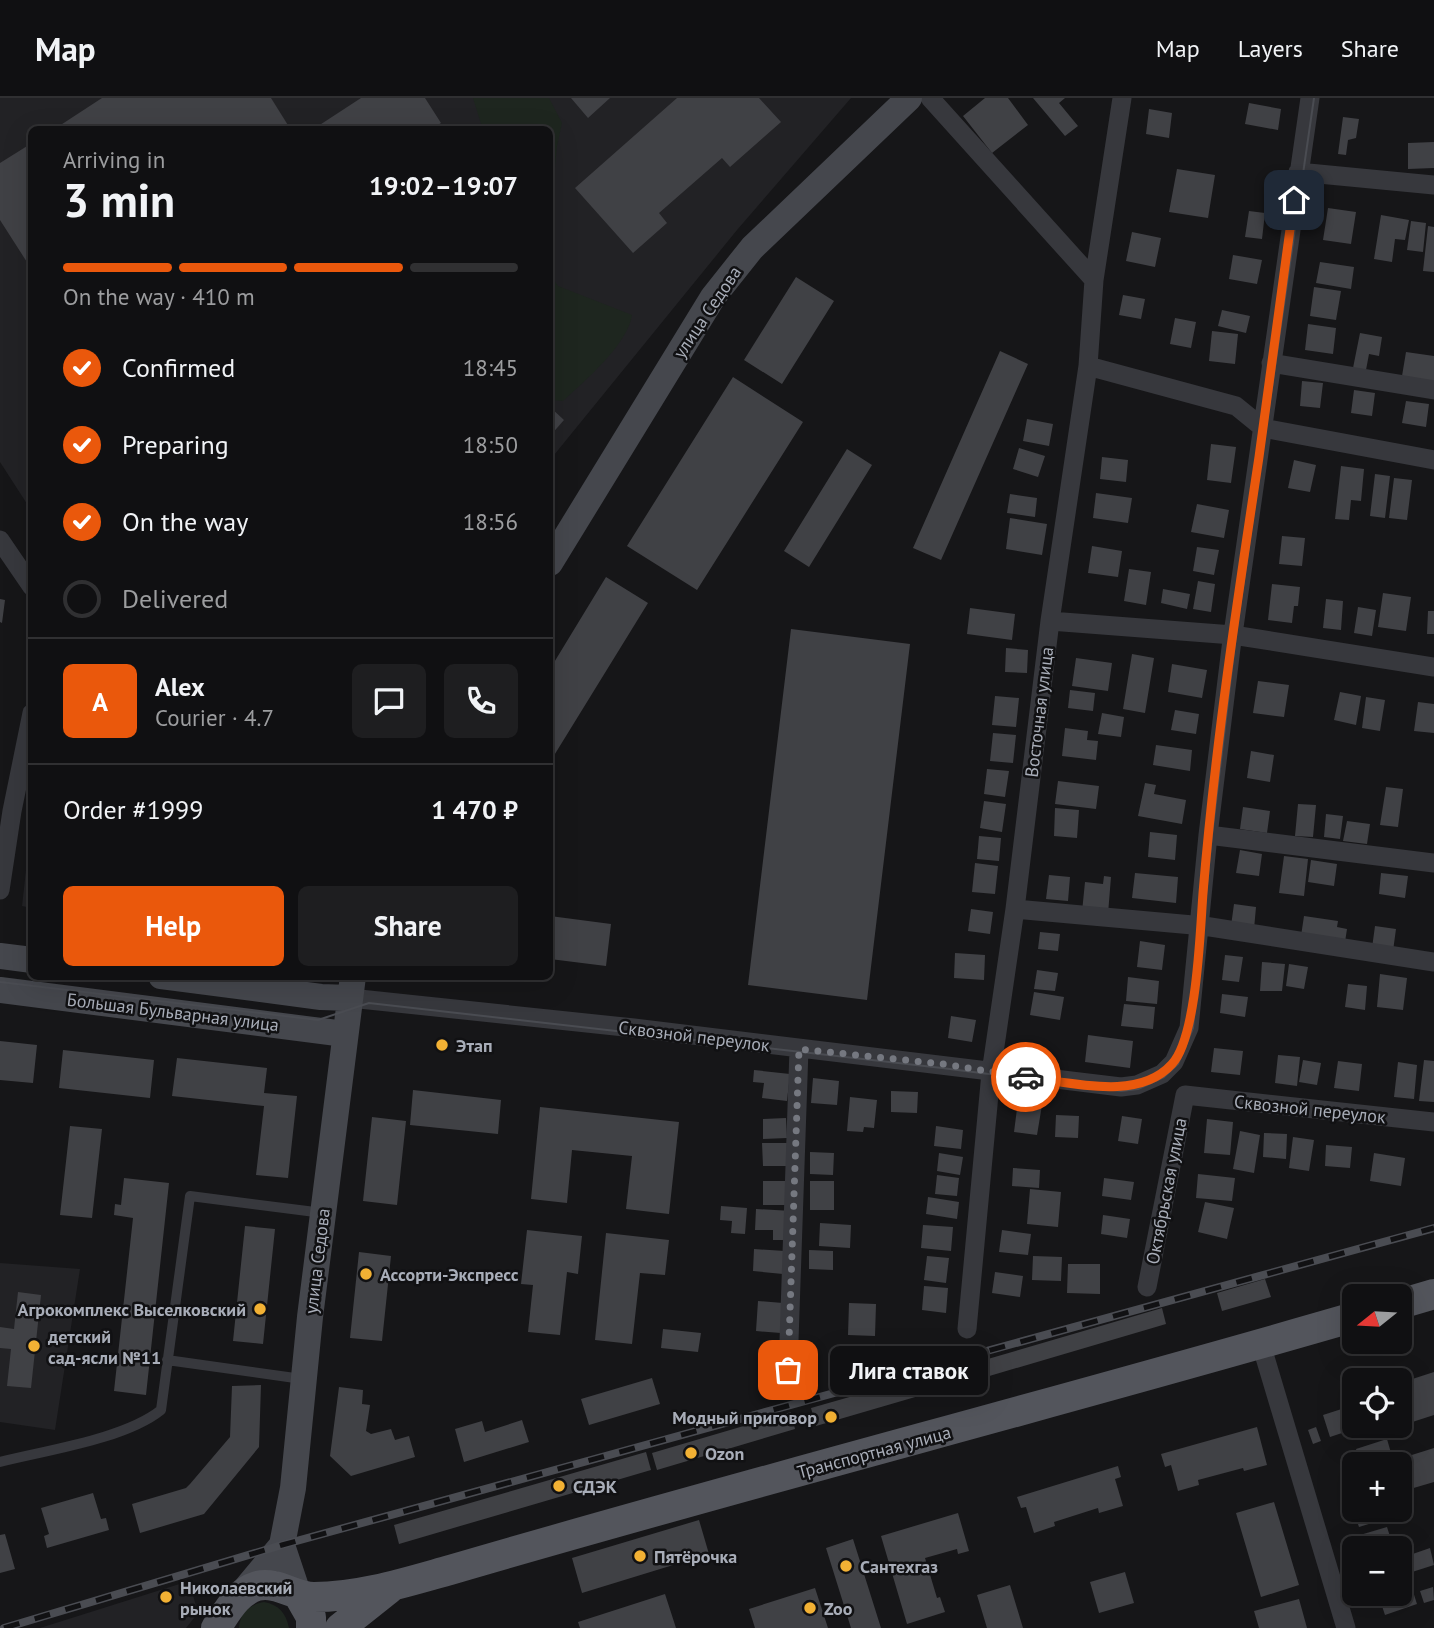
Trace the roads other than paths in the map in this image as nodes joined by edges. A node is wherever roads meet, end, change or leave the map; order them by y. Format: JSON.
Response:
{"nodes":[{"id":1,"x":909,"y":98,"type":"edge"},
{"id":2,"x":930,"y":98,"type":"edge"},
{"id":3,"x":1122,"y":98,"type":"edge"},
{"id":4,"x":1310,"y":98,"type":"edge"},
{"id":5,"x":1298,"y":172,"type":"junction"},
{"id":6,"x":1434,"y":185,"type":"edge"},
{"id":7,"x":1094,"y":280,"type":"junction"},
{"id":8,"x":1271,"y":363,"type":"junction"},
{"id":9,"x":1088,"y":366,"type":"junction"},
{"id":10,"x":1434,"y":390,"type":"edge"},
{"id":11,"x":1263,"y":428,"type":"junction"},
{"id":12,"x":1434,"y":460,"type":"edge"},
{"id":13,"x":0,"y":540,"type":"edge"},
{"id":14,"x":553,"y":558,"type":"edge"},
{"id":15,"x":28,"y":581,"type":"edge"},
{"id":16,"x":1050,"y":621,"type":"junction"},
{"id":17,"x":1233,"y":635,"type":"junction"},
{"id":18,"x":1434,"y":667,"type":"edge"},
{"id":19,"x":28,"y":733,"type":"edge"},
{"id":20,"x":1208,"y":835,"type":"junction"},
{"id":21,"x":1434,"y":863,"type":"edge"},
{"id":22,"x":0,"y":890,"type":"edge"},
{"id":23,"x":1015,"y":909,"type":"junction"},
{"id":24,"x":1200,"y":926,"type":"junction"},
{"id":25,"x":0,"y":956,"type":"edge"},
{"id":26,"x":28,"y":960,"type":"edge"},
{"id":27,"x":1434,"y":962,"type":"edge"},
{"id":28,"x":190,"y":980,"type":"edge"},
{"id":29,"x":352,"y":987,"type":"edge"},
{"id":30,"x":0,"y":990,"type":"edge"},
{"id":31,"x":345,"y":1034,"type":"junction"},
{"id":32,"x":799,"y":1049,"type":"junction"},
{"id":33,"x":991,"y":1073,"type":"junction"},
{"id":34,"x":1185,"y":1095,"type":"joint"},
{"id":35,"x":1434,"y":1122,"type":"edge"},
{"id":36,"x":323,"y":1213,"type":"junction"},
{"id":37,"x":1147,"y":1287,"type":"dead end"},
{"id":38,"x":1434,"y":1294,"type":"edge"},
{"id":39,"x":1412,"y":1300,"type":"edge"},
{"id":40,"x":1342,"y":1320,"type":"edge"},
{"id":41,"x":967,"y":1329,"type":"dead end"},
{"id":42,"x":1261,"y":1344,"type":"junction"},
{"id":43,"x":167,"y":1360,"type":"junction"},
{"id":44,"x":788,"y":1370,"type":"dead end"},
{"id":45,"x":304,"y":1379,"type":"junction"},
{"id":46,"x":0,"y":1462,"type":"edge"},
{"id":47,"x":282,"y":1545,"type":"junction"},
{"id":48,"x":393,"y":1586,"type":"junction"},
{"id":49,"x":299,"y":1596,"type":"junction"},
{"id":50,"x":228,"y":1613,"type":"edge"},
{"id":51,"x":311,"y":1628,"type":"edge"},
{"id":52,"x":340,"y":1628,"type":"edge"},
{"id":53,"x":1346,"y":1628,"type":"edge"}],
"edges":[{"from":1,"to":14,"type":"main road","name":"улица Седова"},
{"from":2,"to":7,"type":"street"},
{"from":3,"to":7,"type":"street","name":"Восточная улица"},
{"from":4,"to":5,"type":"street"},
{"from":5,"to":6,"type":"street"},
{"from":5,"to":8,"type":"street"},
{"from":7,"to":9,"type":"street","name":"Восточная улица"},
{"from":8,"to":10,"type":"street"},
{"from":8,"to":11,"type":"street"},
{"from":9,"to":11,"type":"street"},
{"from":9,"to":16,"type":"street","name":"Восточная улица"},
{"from":11,"to":12,"type":"street"},
{"from":11,"to":17,"type":"street"},
{"from":13,"to":15,"type":"street"},
{"from":16,"to":17,"type":"street"},
{"from":16,"to":23,"type":"street","name":"Восточная улица"},
{"from":17,"to":18,"type":"street"},
{"from":17,"to":20,"type":"street"},
{"from":19,"to":22,"type":"street"},
{"from":20,"to":21,"type":"street"},
{"from":20,"to":24,"type":"street"},
{"from":23,"to":24,"type":"street"},
{"from":23,"to":33,"type":"street","name":"Восточная улица"},
{"from":24,"to":27,"type":"street"},
{"from":24,"to":33,"type":"street","name":"Сквозной переулок"},
{"from":25,"to":26,"type":"main road"},
{"from":28,"to":29,"type":"main road","name":"Большая Бульварная улица"},
{"from":29,"to":31,"type":"main road","name":"улица Седова"},
{"from":29,"to":32,"type":"street","name":"Сквозной переулок"},
{"from":30,"to":31,"type":"main road","name":"Большая Бульварная улица"},
{"from":31,"to":36,"type":"main road","name":"улица Седова"},
{"from":32,"to":33,"type":"street","name":"Сквозной переулок"},
{"from":32,"to":44,"type":"street"},
{"from":33,"to":41,"type":"street","name":"Восточная улица"},
{"from":34,"to":35,"type":"street","name":"Сквозной переулок"},
{"from":34,"to":37,"type":"street","name":"Октябрьская улица"},
{"from":36,"to":43,"type":"lane"},
{"from":36,"to":45,"type":"main road","name":"улица Седова"},
{"from":38,"to":39,"type":"main road"},
{"from":40,"to":42,"type":"main road","name":"Транспортная улица"},
{"from":42,"to":48,"type":"main road","name":"Транспортная улица"},
{"from":42,"to":53,"type":"street"},
{"from":43,"to":45,"type":"lane"},
{"from":43,"to":46,"type":"lane"},
{"from":45,"to":47,"type":"main road","name":"улица Седова"},
{"from":47,"to":49,"type":"main road","name":"улица Седова"},
{"from":47,"to":50,"type":"main road","name":"улица Седова"},
{"from":48,"to":49,"type":"main road"},
{"from":48,"to":52,"type":"main road"},
{"from":49,"to":50,"type":"main road"},
{"from":49,"to":51,"type":"main road"}]}
